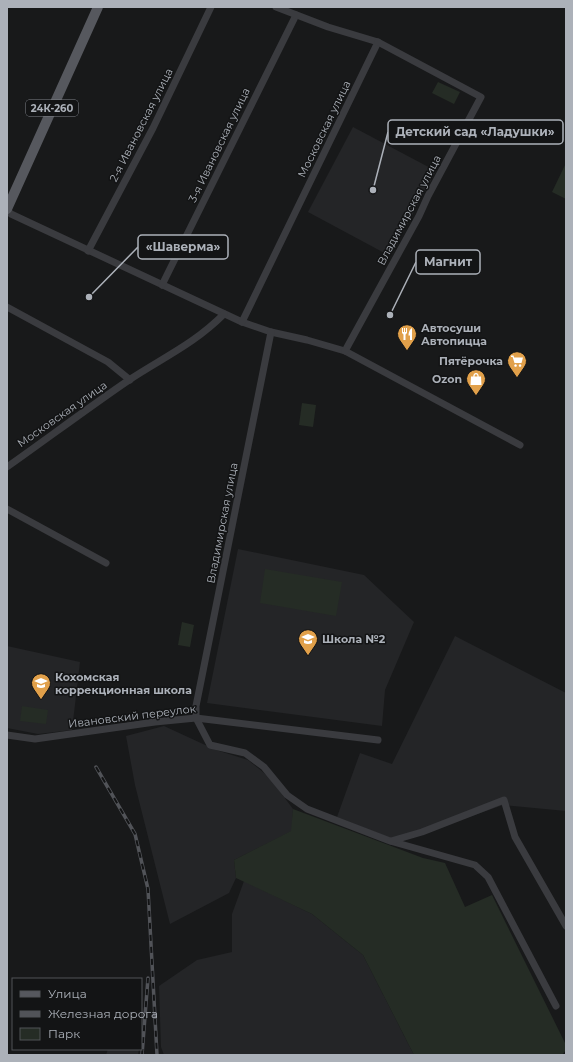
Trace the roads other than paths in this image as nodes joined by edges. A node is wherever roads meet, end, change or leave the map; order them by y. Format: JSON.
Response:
{"nodes":[{"id":1,"x":98,"y":7,"type":"edge"},
{"id":2,"x":211,"y":7,"type":"edge"},
{"id":3,"x":276,"y":7,"type":"edge"},
{"id":4,"x":296,"y":15,"type":"junction"},
{"id":5,"x":378,"y":42,"type":"junction"},
{"id":6,"x":7,"y":209,"type":"edge"},
{"id":7,"x":88,"y":251,"type":"junction"},
{"id":8,"x":162,"y":285,"type":"junction"},
{"id":9,"x":7,"y":307,"type":"edge"},
{"id":10,"x":224,"y":314,"type":"junction"},
{"id":11,"x":242,"y":322,"type":"junction"},
{"id":12,"x":271,"y":332,"type":"junction"},
{"id":13,"x":345,"y":352,"type":"junction"},
{"id":14,"x":130,"y":380,"type":"junction"},
{"id":15,"x":520,"y":445,"type":"dead end"},
{"id":16,"x":7,"y":467,"type":"edge"},
{"id":17,"x":7,"y":509,"type":"edge"},
{"id":18,"x":106,"y":563,"type":"dead end"},
{"id":19,"x":196,"y":718,"type":"junction"},
{"id":20,"x":7,"y":735,"type":"edge"},
{"id":21,"x":378,"y":740,"type":"dead end"},
{"id":22,"x":390,"y":841,"type":"junction"},
{"id":23,"x":566,"y":926,"type":"edge"},
{"id":24,"x":556,"y":1006,"type":"dead end"}],
"edges":[{"from":1,"to":6,"type":"main road","number":"24К-260"},
{"from":2,"to":7,"type":"street","name":"2-я Ивановская улица"},
{"from":3,"to":4,"type":"street"},
{"from":4,"to":5,"type":"street"},
{"from":4,"to":8,"type":"street","name":"3-я Ивановская улица"},
{"from":5,"to":11,"type":"street","name":"Московская улица"},
{"from":5,"to":13,"type":"street","name":"Владимирская улица"},
{"from":6,"to":7,"type":"street"},
{"from":7,"to":8,"type":"street"},
{"from":8,"to":10,"type":"street"},
{"from":9,"to":14,"type":"street"},
{"from":10,"to":11,"type":"street"},
{"from":10,"to":14,"type":"street","name":"Московская улица"},
{"from":11,"to":12,"type":"street"},
{"from":12,"to":13,"type":"street"},
{"from":12,"to":19,"type":"street","name":"Владимирская улица"},
{"from":13,"to":15,"type":"street"},
{"from":14,"to":16,"type":"street","name":"Московская улица"},
{"from":17,"to":18,"type":"street"},
{"from":19,"to":20,"type":"street","name":"Ивановский переулок"},
{"from":19,"to":21,"type":"street","name":"Ивановский переулок"},
{"from":19,"to":22,"type":"street"},
{"from":22,"to":23,"type":"street"},
{"from":22,"to":24,"type":"street"}]}
